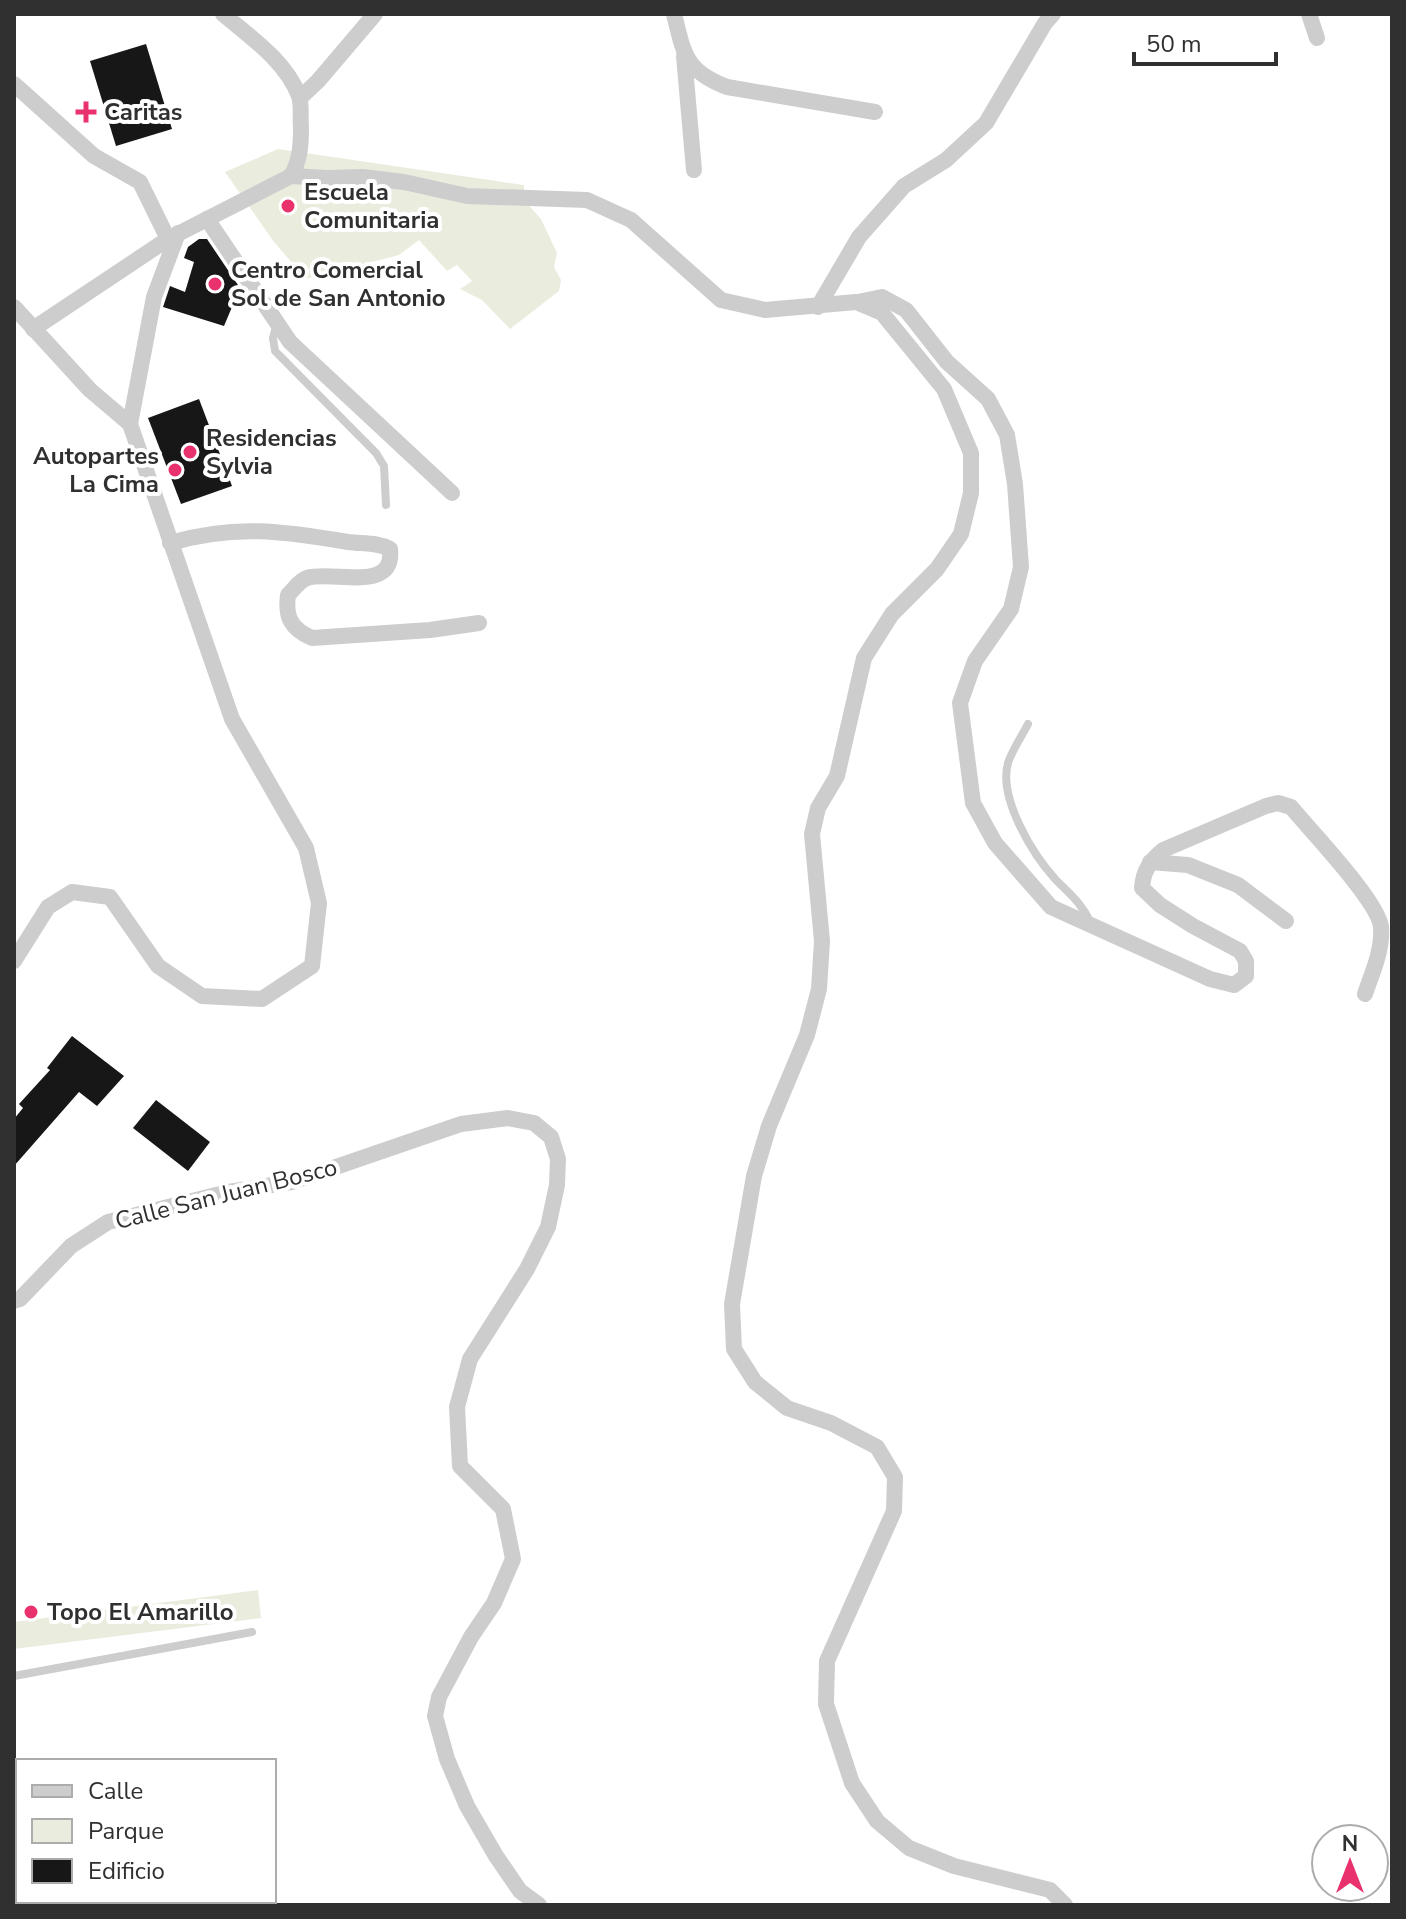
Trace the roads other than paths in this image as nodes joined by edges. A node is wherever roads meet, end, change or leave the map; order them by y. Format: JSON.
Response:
{"nodes":[{"id":1,"x":223,"y":14,"type":"edge"},
{"id":2,"x":375,"y":14,"type":"edge"},
{"id":3,"x":674,"y":14,"type":"edge"},
{"id":4,"x":1053,"y":14,"type":"edge"},
{"id":5,"x":1309,"y":14,"type":"edge"},
{"id":6,"x":1317,"y":38,"type":"dead end"},
{"id":7,"x":684,"y":56,"type":"junction"},
{"id":8,"x":14,"y":84,"type":"edge"},
{"id":9,"x":300,"y":98,"type":"junction"},
{"id":10,"x":875,"y":112,"type":"dead end"},
{"id":11,"x":694,"y":170,"type":"dead end"},
{"id":12,"x":291,"y":176,"type":"junction"},
{"id":13,"x":207,"y":219,"type":"junction"},
{"id":14,"x":173,"y":236,"type":"junction"},
{"id":15,"x":856,"y":302,"type":"junction"},
{"id":16,"x":14,"y":307,"type":"edge"},
{"id":17,"x":818,"y":307,"type":"junction"},
{"id":18,"x":277,"y":322,"type":"junction"},
{"id":19,"x":33,"y":329,"type":"junction"},
{"id":20,"x":130,"y":424,"type":"junction"},
{"id":21,"x":452,"y":493,"type":"dead end"},
{"id":22,"x":386,"y":505,"type":"dead end"},
{"id":23,"x":170,"y":543,"type":"junction"},
{"id":24,"x":479,"y":623,"type":"dead end"},
{"id":25,"x":1028,"y":724,"type":"dead end"},
{"id":26,"x":1150,"y":862,"type":"junction"},
{"id":27,"x":1286,"y":921,"type":"dead end"},
{"id":28,"x":1093,"y":928,"type":"junction"},
{"id":29,"x":14,"y":961,"type":"edge"},
{"id":30,"x":1365,"y":994,"type":"dead end"},
{"id":31,"x":14,"y":1301,"type":"edge"},
{"id":32,"x":252,"y":1632,"type":"dead end"},
{"id":33,"x":14,"y":1676,"type":"edge"},
{"id":34,"x":539,"y":1905,"type":"edge"},
{"id":35,"x":1065,"y":1905,"type":"edge"}],
"edges":[{"from":1,"to":9,"type":"street"},
{"from":2,"to":9,"type":"street"},
{"from":3,"to":7,"type":"street"},
{"from":4,"to":17,"type":"street"},
{"from":5,"to":6,"type":"street"},
{"from":7,"to":10,"type":"street"},
{"from":7,"to":11,"type":"street"},
{"from":8,"to":14,"type":"street"},
{"from":9,"to":12,"type":"street"},
{"from":12,"to":13,"type":"street"},
{"from":12,"to":17,"type":"street"},
{"from":13,"to":14,"type":"street"},
{"from":13,"to":18,"type":"street"},
{"from":14,"to":19,"type":"street"},
{"from":14,"to":20,"type":"street"},
{"from":15,"to":17,"type":"street"},
{"from":15,"to":28,"type":"street"},
{"from":15,"to":35,"type":"street"},
{"from":16,"to":19,"type":"street"},
{"from":18,"to":21,"type":"street"},
{"from":18,"to":22,"type":"lane"},
{"from":19,"to":20,"type":"street"},
{"from":20,"to":23,"type":"street"},
{"from":23,"to":24,"type":"street"},
{"from":23,"to":29,"type":"street"},
{"from":25,"to":28,"type":"lane"},
{"from":26,"to":27,"type":"street"},
{"from":26,"to":28,"type":"street"},
{"from":26,"to":30,"type":"street"},
{"from":31,"to":34,"type":"street","name":"Calle San Juan Bosco"},
{"from":32,"to":33,"type":"lane"}]}
